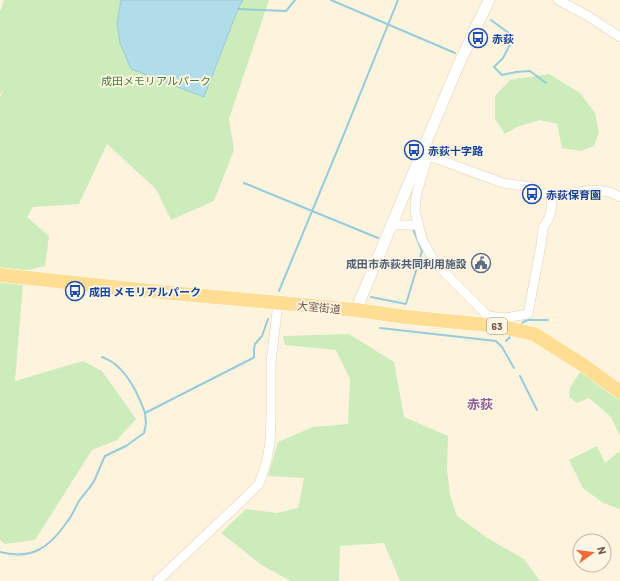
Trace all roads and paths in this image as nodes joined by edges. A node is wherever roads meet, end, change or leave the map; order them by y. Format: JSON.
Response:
{"nodes":[{"id":1,"x":489,"y":0,"type":"edge"},
{"id":2,"x":558,"y":0,"type":"edge"},
{"id":3,"x":620,"y":37,"type":"edge"},
{"id":4,"x":424,"y":154,"type":"junction"},
{"id":5,"x":552,"y":196,"type":"junction"},
{"id":6,"x":620,"y":197,"type":"edge"},
{"id":7,"x":391,"y":225,"type":"junction"},
{"id":8,"x":418,"y":225,"type":"junction"},
{"id":9,"x":0,"y":275,"type":"edge"},
{"id":10,"x":278,"y":303,"type":"junction"},
{"id":11,"x":356,"y":310,"type":"junction"},
{"id":12,"x":490,"y":320,"type":"junction"},
{"id":13,"x":620,"y":392,"type":"edge"},
{"id":14,"x":157,"y":581,"type":"edge"}],
"edges":[{"from":1,"to":4,"type":"street"},
{"from":2,"to":3,"type":"street"},
{"from":4,"to":5,"type":"street"},
{"from":4,"to":7,"type":"street"},
{"from":4,"to":8,"type":"street"},
{"from":5,"to":6,"type":"street"},
{"from":5,"to":12,"type":"street"},
{"from":7,"to":8,"type":"street"},
{"from":7,"to":11,"type":"street"},
{"from":8,"to":12,"type":"street"},
{"from":9,"to":10,"type":"main road","name":"大室街道","number":"63"},
{"from":10,"to":11,"type":"main road","name":"大室街道","number":"63"},
{"from":10,"to":14,"type":"street"},
{"from":11,"to":12,"type":"main road","name":"大室街道","number":"63"},
{"from":12,"to":13,"type":"main road","name":"大室街道","number":"63"}]}
